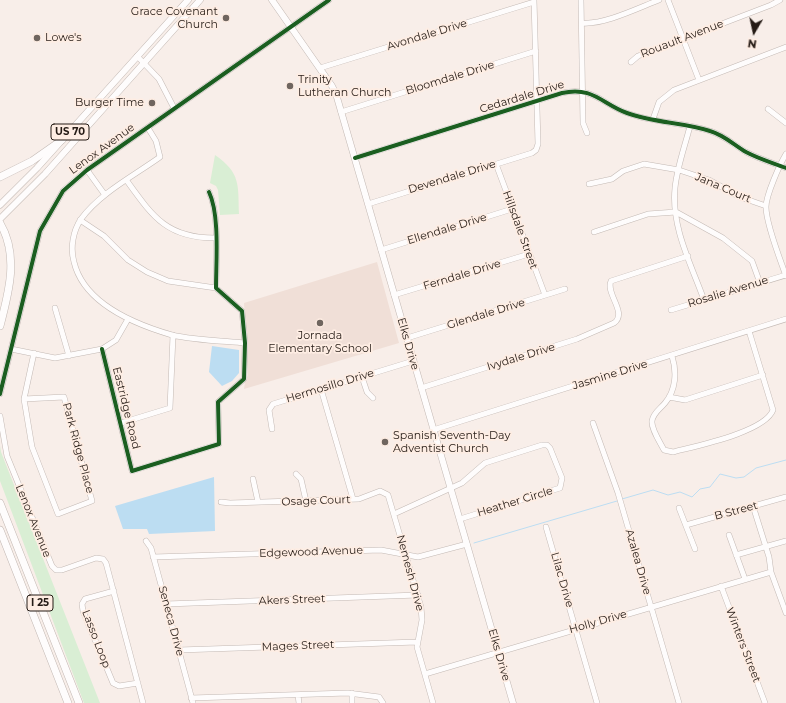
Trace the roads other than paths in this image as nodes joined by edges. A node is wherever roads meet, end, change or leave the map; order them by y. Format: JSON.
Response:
{"nodes":[{"id":1,"x":188,"y":0,"type":"edge"},
{"id":2,"x":200,"y":0,"type":"edge"},
{"id":3,"x":272,"y":0,"type":"edge"},
{"id":4,"x":329,"y":0,"type":"edge"},
{"id":5,"x":581,"y":0,"type":"edge"},
{"id":6,"x":659,"y":0,"type":"edge"},
{"id":7,"x":668,"y":0,"type":"edge"},
{"id":8,"x":780,"y":0,"type":"edge"},
{"id":9,"x":534,"y":1,"type":"edge"},
{"id":10,"x":582,"y":23,"type":"junction"},
{"id":11,"x":292,"y":27,"type":"junction"},
{"id":12,"x":683,"y":39,"type":"junction"},
{"id":13,"x":786,"y":47,"type":"edge"},
{"id":14,"x":536,"y":51,"type":"junction"},
{"id":15,"x":137,"y":56,"type":"junction"},
{"id":16,"x":631,"y":62,"type":"dead end"},
{"id":17,"x":144,"y":64,"type":"junction"},
{"id":18,"x":320,"y":68,"type":"junction"},
{"id":19,"x":699,"y":80,"type":"junction"},
{"id":20,"x":582,"y":91,"type":"junction"},
{"id":21,"x":537,"y":101,"type":"junction"},
{"id":22,"x":174,"y":108,"type":"junction"},
{"id":23,"x":768,"y":109,"type":"dead end"},
{"id":24,"x":341,"y":112,"type":"junction"},
{"id":25,"x":653,"y":119,"type":"junction"},
{"id":26,"x":786,"y":123,"type":"edge"},
{"id":27,"x":690,"y":126,"type":"junction"},
{"id":28,"x":148,"y":128,"type":"junction"},
{"id":29,"x":588,"y":133,"type":"dead end"},
{"id":30,"x":62,"y":140,"type":"junction"},
{"id":31,"x":786,"y":154,"type":"edge"},
{"id":32,"x":355,"y":158,"type":"junction"},
{"id":33,"x":496,"y":164,"type":"junction"},
{"id":34,"x":779,"y":166,"type":"junction"},
{"id":35,"x":786,"y":168,"type":"edge"},
{"id":36,"x":87,"y":170,"type":"junction"},
{"id":37,"x":679,"y":170,"type":"junction"},
{"id":38,"x":0,"y":177,"type":"edge"},
{"id":39,"x":127,"y":181,"type":"junction"},
{"id":40,"x":589,"y":184,"type":"dead end"},
{"id":41,"x":209,"y":192,"type":"dead end"},
{"id":42,"x":105,"y":195,"type":"junction"},
{"id":43,"x":368,"y":204,"type":"junction"},
{"id":44,"x":0,"y":205,"type":"edge"},
{"id":45,"x":766,"y":206,"type":"junction"},
{"id":46,"x":512,"y":209,"type":"junction"},
{"id":47,"x":676,"y":212,"type":"junction"},
{"id":48,"x":0,"y":219,"type":"edge"},
{"id":49,"x":80,"y":220,"type":"junction"},
{"id":50,"x":0,"y":223,"type":"edge"},
{"id":51,"x":594,"y":232,"type":"dead end"},
{"id":52,"x":215,"y":238,"type":"junction"},
{"id":53,"x":381,"y":250,"type":"junction"},
{"id":54,"x":529,"y":254,"type":"junction"},
{"id":55,"x":688,"y":256,"type":"junction"},
{"id":56,"x":786,"y":276,"type":"edge"},
{"id":57,"x":760,"y":283,"type":"junction"},
{"id":58,"x":216,"y":288,"type":"junction"},
{"id":59,"x":565,"y":289,"type":"dead end"},
{"id":60,"x":545,"y":295,"type":"junction"},
{"id":61,"x":394,"y":296,"type":"junction"},
{"id":62,"x":704,"y":300,"type":"junction"},
{"id":63,"x":55,"y":308,"type":"dead end"},
{"id":64,"x":671,"y":310,"type":"dead end"},
{"id":65,"x":128,"y":319,"type":"junction"},
{"id":66,"x":786,"y":319,"type":"edge"},
{"id":67,"x":0,"y":326,"type":"edge"},
{"id":68,"x":749,"y":331,"type":"junction"},
{"id":69,"x":173,"y":335,"type":"junction"},
{"id":70,"x":407,"y":338,"type":"junction"},
{"id":71,"x":244,"y":343,"type":"junction"},
{"id":72,"x":11,"y":349,"type":"junction"},
{"id":73,"x":102,"y":349,"type":"junction"},
{"id":74,"x":34,"y":353,"type":"junction"},
{"id":75,"x":68,"y":356,"type":"junction"},
{"id":76,"x":672,"y":356,"type":"junction"},
{"id":77,"x":413,"y":361,"type":"junction"},
{"id":78,"x":763,"y":375,"type":"junction"},
{"id":79,"x":362,"y":377,"type":"junction"},
{"id":80,"x":421,"y":388,"type":"junction"},
{"id":81,"x":321,"y":389,"type":"junction"},
{"id":82,"x":0,"y":394,"type":"edge"},
{"id":83,"x":669,"y":397,"type":"junction"},
{"id":84,"x":373,"y":398,"type":"dead end"},
{"id":85,"x":24,"y":399,"type":"junction"},
{"id":86,"x":0,"y":416,"type":"edge"},
{"id":87,"x":121,"y":423,"type":"junction"},
{"id":88,"x":592,"y":423,"type":"dead end"},
{"id":89,"x":272,"y":429,"type":"dead end"},
{"id":90,"x":433,"y":430,"type":"junction"},
{"id":91,"x":296,"y":474,"type":"dead end"},
{"id":92,"x":253,"y":480,"type":"dead end"},
{"id":93,"x":450,"y":488,"type":"junction"},
{"id":94,"x":786,"y":497,"type":"edge"},
{"id":95,"x":0,"y":499,"type":"edge"},
{"id":96,"x":353,"y":499,"type":"junction"},
{"id":97,"x":306,"y":501,"type":"junction"},
{"id":98,"x":221,"y":502,"type":"dead end"},
{"id":99,"x":258,"y":502,"type":"junction"},
{"id":100,"x":0,"y":504,"type":"edge"},
{"id":101,"x":753,"y":506,"type":"junction"},
{"id":102,"x":679,"y":508,"type":"dead end"},
{"id":103,"x":394,"y":514,"type":"junction"},
{"id":104,"x":5,"y":518,"type":"junction"},
{"id":105,"x":460,"y":519,"type":"junction"},
{"id":106,"x":686,"y":525,"type":"junction"},
{"id":107,"x":546,"y":527,"type":"dead end"},
{"id":108,"x":0,"y":530,"type":"edge"},
{"id":109,"x":729,"y":535,"type":"dead end"},
{"id":110,"x":146,"y":540,"type":"dead end"},
{"id":111,"x":786,"y":541,"type":"edge"},
{"id":112,"x":0,"y":543,"type":"edge"},
{"id":113,"x":467,"y":544,"type":"junction"},
{"id":114,"x":766,"y":546,"type":"junction"},
{"id":115,"x":695,"y":549,"type":"dead end"},
{"id":116,"x":406,"y":555,"type":"junction"},
{"id":117,"x":736,"y":555,"type":"junction"},
{"id":118,"x":154,"y":557,"type":"junction"},
{"id":119,"x":771,"y":572,"type":"junction"},
{"id":120,"x":745,"y":580,"type":"junction"},
{"id":121,"x":721,"y":586,"type":"junction"},
{"id":122,"x":23,"y":589,"type":"junction"},
{"id":123,"x":114,"y":591,"type":"junction"},
{"id":124,"x":786,"y":594,"type":"edge"},
{"id":125,"x":418,"y":596,"type":"junction"},
{"id":126,"x":780,"y":596,"type":"junction"},
{"id":127,"x":166,"y":604,"type":"junction"},
{"id":128,"x":651,"y":607,"type":"junction"},
{"id":129,"x":786,"y":613,"type":"edge"},
{"id":130,"x":576,"y":629,"type":"junction"},
{"id":131,"x":417,"y":642,"type":"junction"},
{"id":132,"x":179,"y":650,"type":"junction"},
{"id":133,"x":498,"y":652,"type":"junction"},
{"id":134,"x":425,"y":674,"type":"junction"},
{"id":135,"x":138,"y":683,"type":"junction"},
{"id":136,"x":352,"y":693,"type":"junction"},
{"id":137,"x":298,"y":694,"type":"junction"},
{"id":138,"x":245,"y":696,"type":"junction"},
{"id":139,"x":192,"y":701,"type":"edge"},
{"id":140,"x":68,"y":703,"type":"edge"},
{"id":141,"x":79,"y":703,"type":"edge"},
{"id":142,"x":143,"y":703,"type":"edge"},
{"id":143,"x":246,"y":703,"type":"edge"},
{"id":144,"x":299,"y":703,"type":"edge"},
{"id":145,"x":352,"y":703,"type":"edge"},
{"id":146,"x":383,"y":703,"type":"edge"},
{"id":147,"x":433,"y":703,"type":"edge"},
{"id":148,"x":513,"y":703,"type":"edge"},
{"id":149,"x":597,"y":703,"type":"edge"},
{"id":150,"x":679,"y":703,"type":"edge"},
{"id":151,"x":765,"y":703,"type":"edge"}],
"edges":[{"from":1,"to":15,"type":"main road","number":"US 70"},
{"from":2,"to":17,"type":"main road","number":"US 70"},
{"from":3,"to":11,"type":"main road","name":"Elks Drive"},
{"from":4,"to":11,"type":"street","name":"Lenox Avenue"},
{"from":5,"to":10,"type":"street"},
{"from":6,"to":10,"type":"street"},
{"from":7,"to":12,"type":"street"},
{"from":8,"to":12,"type":"street","name":"Rouault Avenue"},
{"from":9,"to":14,"type":"street"},
{"from":9,"to":18,"type":"street","name":"Avondale Drive"},
{"from":10,"to":20,"type":"street"},
{"from":11,"to":18,"type":"main road","name":"Elks Drive"},
{"from":11,"to":22,"type":"street","name":"Lenox Avenue"},
{"from":12,"to":16,"type":"street","name":"Rouault Avenue"},
{"from":12,"to":19,"type":"street"},
{"from":13,"to":19,"type":"street"},
{"from":14,"to":21,"type":"street"},
{"from":14,"to":24,"type":"street","name":"Bloomdale Drive"},
{"from":15,"to":17,"type":"street"},
{"from":15,"to":30,"type":"main road","number":"US 70"},
{"from":17,"to":22,"type":"street"},
{"from":17,"to":48,"type":"main road","number":"US 70"},
{"from":18,"to":24,"type":"main road","name":"Elks Drive"},
{"from":19,"to":25,"type":"street"},
{"from":20,"to":21,"type":"street","name":"Cedardale Drive"},
{"from":20,"to":25,"type":"street","name":"Cedardale Drive"},
{"from":20,"to":29,"type":"street"},
{"from":21,"to":32,"type":"street","name":"Cedardale Drive"},
{"from":21,"to":33,"type":"street","name":"Devendale Drive"},
{"from":22,"to":28,"type":"street","name":"Lenox Avenue"},
{"from":23,"to":26,"type":"street"},
{"from":24,"to":32,"type":"main road","name":"Elks Drive"},
{"from":25,"to":27,"type":"street","name":"Cedardale Drive"},
{"from":27,"to":34,"type":"street","name":"Cedardale Drive"},
{"from":27,"to":37,"type":"street"},
{"from":28,"to":36,"type":"street","name":"Lenox Avenue"},
{"from":28,"to":39,"type":"street"},
{"from":30,"to":38,"type":"highway"},
{"from":30,"to":44,"type":"main road","number":"US 70"},
{"from":31,"to":34,"type":"street"},
{"from":32,"to":43,"type":"main road","name":"Elks Drive"},
{"from":33,"to":43,"type":"street","name":"Devendale Drive"},
{"from":33,"to":46,"type":"street","name":"Hillsdale Street"},
{"from":34,"to":35,"type":"street","name":"Cedardale Drive"},
{"from":34,"to":45,"type":"street"},
{"from":36,"to":42,"type":"street"},
{"from":36,"to":72,"type":"street","name":"Lenox Avenue"},
{"from":37,"to":40,"type":"street","name":"Jana Court"},
{"from":37,"to":45,"type":"street","name":"Jana Court"},
{"from":37,"to":47,"type":"street"},
{"from":39,"to":42,"type":"street"},
{"from":39,"to":52,"type":"street"},
{"from":41,"to":52,"type":"street"},
{"from":42,"to":49,"type":"street"},
{"from":43,"to":53,"type":"main road","name":"Elks Drive"},
{"from":45,"to":56,"type":"street"},
{"from":46,"to":53,"type":"street","name":"Ellendale Drive"},
{"from":46,"to":54,"type":"street","name":"Hillsdale Street"},
{"from":47,"to":51,"type":"street"},
{"from":47,"to":55,"type":"street"},
{"from":47,"to":57,"type":"street"},
{"from":49,"to":58,"type":"street"},
{"from":49,"to":65,"type":"street"},
{"from":50,"to":67,"type":"highway"},
{"from":52,"to":58,"type":"street"},
{"from":53,"to":61,"type":"main road","name":"Elks Drive"},
{"from":54,"to":60,"type":"street","name":"Hillsdale Street"},
{"from":54,"to":61,"type":"street","name":"Ferndale Drive"},
{"from":55,"to":62,"type":"street"},
{"from":55,"to":80,"type":"street","name":"Ivydale Drive"},
{"from":56,"to":57,"type":"street","name":"Rosalie Avenue"},
{"from":57,"to":62,"type":"street","name":"Rosalie Avenue"},
{"from":58,"to":71,"type":"street"},
{"from":59,"to":60,"type":"street","name":"Glendale Drive"},
{"from":60,"to":70,"type":"street","name":"Glendale Drive"},
{"from":61,"to":70,"type":"main road","name":"Elks Drive"},
{"from":62,"to":64,"type":"street","name":"Rosalie Avenue"},
{"from":63,"to":75,"type":"street"},
{"from":65,"to":69,"type":"street"},
{"from":65,"to":73,"type":"street"},
{"from":66,"to":68,"type":"street","name":"Jasmine Drive"},
{"from":68,"to":76,"type":"street","name":"Jasmine Drive"},
{"from":68,"to":78,"type":"street"},
{"from":69,"to":71,"type":"street"},
{"from":69,"to":87,"type":"street"},
{"from":70,"to":77,"type":"main road","name":"Elks Drive"},
{"from":71,"to":87,"type":"street","name":"Eastridge Road"},
{"from":72,"to":74,"type":"street"},
{"from":72,"to":82,"type":"street","name":"Lenox Avenue"},
{"from":73,"to":75,"type":"street"},
{"from":73,"to":87,"type":"street","name":"Eastridge Road"},
{"from":74,"to":75,"type":"street"},
{"from":74,"to":85,"type":"street","name":"Park Ridge Place"},
{"from":76,"to":83,"type":"street"},
{"from":76,"to":90,"type":"street","name":"Jasmine Drive"},
{"from":77,"to":79,"type":"street","name":"Hermosillo Drive"},
{"from":77,"to":80,"type":"main road","name":"Elks Drive"},
{"from":78,"to":83,"type":"street"},
{"from":78,"to":83,"type":"street"},
{"from":79,"to":81,"type":"street","name":"Hermosillo Drive"},
{"from":79,"to":84,"type":"street"},
{"from":80,"to":90,"type":"main road","name":"Elks Drive"},
{"from":81,"to":89,"type":"street","name":"Hermosillo Drive"},
{"from":81,"to":96,"type":"street"},
{"from":85,"to":85,"type":"street","name":"Park Ridge Place"},
{"from":86,"to":123,"type":"street","name":"Lenox Avenue"},
{"from":88,"to":128,"type":"street","name":"Azalea Drive"},
{"from":90,"to":93,"type":"main road","name":"Elks Drive"},
{"from":91,"to":97,"type":"street"},
{"from":92,"to":99,"type":"street"},
{"from":93,"to":103,"type":"street"},
{"from":93,"to":105,"type":"main road","name":"Elks Drive"},
{"from":93,"to":105,"type":"street","name":"Heather Circle"},
{"from":94,"to":101,"type":"street","name":"B Street"},
{"from":95,"to":104,"type":"highway"},
{"from":96,"to":97,"type":"street","name":"Osage Court"},
{"from":96,"to":103,"type":"street","name":"Osage Court"},
{"from":97,"to":99,"type":"street","name":"Osage Court"},
{"from":98,"to":99,"type":"street","name":"Osage Court"},
{"from":100,"to":104,"type":"highway","number":"I 25"},
{"from":101,"to":106,"type":"street","name":"B Street"},
{"from":101,"to":114,"type":"street"},
{"from":102,"to":106,"type":"street"},
{"from":103,"to":116,"type":"street","name":"Nemesh Drive"},
{"from":104,"to":141,"type":"highway","number":"I 25"},
{"from":105,"to":113,"type":"main road","name":"Elks Drive"},
{"from":106,"to":115,"type":"street"},
{"from":107,"to":130,"type":"street","name":"Lilac Drive"},
{"from":108,"to":122,"type":"highway","number":"I 25"},
{"from":109,"to":117,"type":"street"},
{"from":110,"to":118,"type":"street","name":"Seneca Drive"},
{"from":111,"to":114,"type":"street"},
{"from":112,"to":122,"type":"highway"},
{"from":113,"to":116,"type":"street","name":"Edgewood Avenue"},
{"from":113,"to":133,"type":"main road","name":"Elks Drive"},
{"from":114,"to":117,"type":"street"},
{"from":114,"to":119,"type":"street"},
{"from":116,"to":118,"type":"street","name":"Edgewood Avenue"},
{"from":116,"to":125,"type":"street","name":"Nemesh Drive"},
{"from":117,"to":120,"type":"street"},
{"from":118,"to":127,"type":"street","name":"Seneca Drive"},
{"from":119,"to":120,"type":"street","name":"Holly Drive"},
{"from":119,"to":126,"type":"street"},
{"from":120,"to":121,"type":"street","name":"Holly Drive"},
{"from":121,"to":128,"type":"street","name":"Holly Drive"},
{"from":121,"to":151,"type":"street","name":"Winters Street"},
{"from":122,"to":140,"type":"highway","number":"I 25"},
{"from":123,"to":135,"type":"street","name":"Lenox Avenue"},
{"from":123,"to":135,"type":"street","name":"Lasso Loop"},
{"from":124,"to":126,"type":"street"},
{"from":125,"to":127,"type":"street","name":"Akers Street"},
{"from":125,"to":131,"type":"street","name":"Nemesh Drive"},
{"from":126,"to":129,"type":"street"},
{"from":127,"to":132,"type":"street","name":"Seneca Drive"},
{"from":128,"to":130,"type":"street","name":"Holly Drive"},
{"from":128,"to":150,"type":"street","name":"Azalea Drive"},
{"from":130,"to":133,"type":"street","name":"Holly Drive"},
{"from":130,"to":149,"type":"street","name":"Lilac Drive"},
{"from":131,"to":132,"type":"street","name":"Mages Street"},
{"from":131,"to":134,"type":"street","name":"Nemesh Drive"},
{"from":132,"to":139,"type":"street","name":"Seneca Drive"},
{"from":133,"to":134,"type":"street","name":"Holly Drive"},
{"from":133,"to":148,"type":"main road","name":"Elks Drive"},
{"from":134,"to":147,"type":"street","name":"Nemesh Drive"},
{"from":135,"to":142,"type":"street","name":"Lenox Avenue"},
{"from":136,"to":137,"type":"street"},
{"from":136,"to":145,"type":"street"},
{"from":136,"to":146,"type":"street"},
{"from":137,"to":138,"type":"street"},
{"from":137,"to":144,"type":"street"},
{"from":138,"to":139,"type":"street"},
{"from":138,"to":143,"type":"street"}]}
